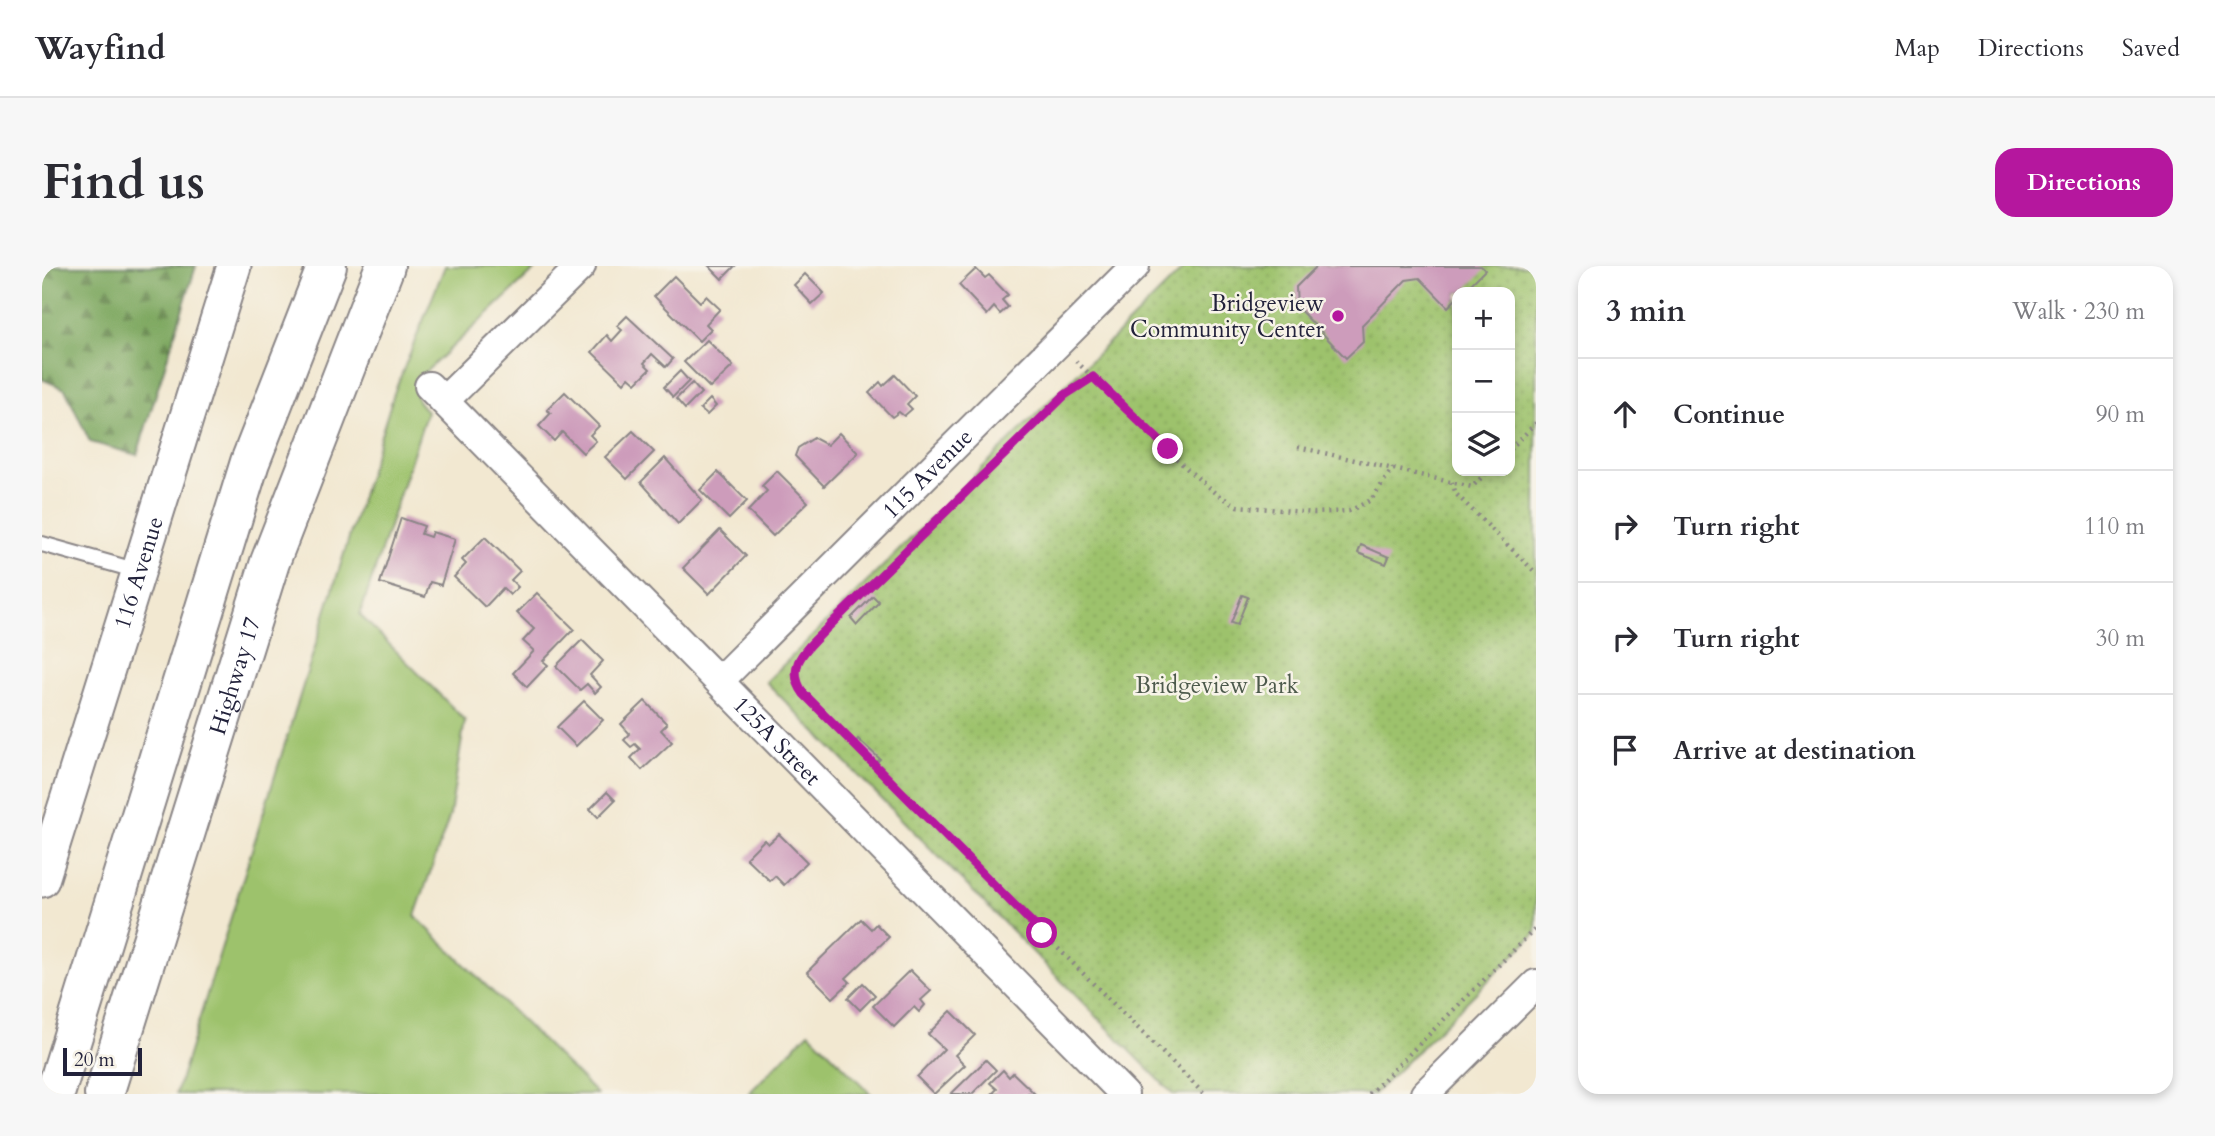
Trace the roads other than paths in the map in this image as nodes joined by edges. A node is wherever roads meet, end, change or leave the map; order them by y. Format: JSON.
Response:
{"nodes":[{"id":1,"x":233,"y":266,"type":"edge"},
{"id":2,"x":327,"y":266,"type":"edge"},
{"id":3,"x":385,"y":266,"type":"edge"},
{"id":4,"x":580,"y":266,"type":"edge"},
{"id":5,"x":1135,"y":266,"type":"edge"},
{"id":6,"x":42,"y":544,"type":"edge"},
{"id":7,"x":139,"y":571,"type":"junction"},
{"id":8,"x":719,"y":681,"type":"junction"},
{"id":9,"x":42,"y":880,"type":"edge"},
{"id":10,"x":1536,"y":984,"type":"edge"},
{"id":11,"x":55,"y":1094,"type":"edge"},
{"id":12,"x":104,"y":1094,"type":"edge"},
{"id":13,"x":1124,"y":1094,"type":"edge"},
{"id":14,"x":1426,"y":1094,"type":"edge"}],
"edges":[{"from":1,"to":7,"type":"street","name":"116 Avenue"},
{"from":2,"to":11,"type":"highway","name":"Highway 17"},
{"from":3,"to":12,"type":"highway","name":"Highway 17"},
{"from":4,"to":8,"type":"street","name":"125A Street"},
{"from":5,"to":8,"type":"street","name":"115 Avenue"},
{"from":6,"to":7,"type":"lane"},
{"from":7,"to":9,"type":"street","name":"116 Avenue"},
{"from":8,"to":13,"type":"street","name":"125A Street"},
{"from":10,"to":14,"type":"street"}]}
